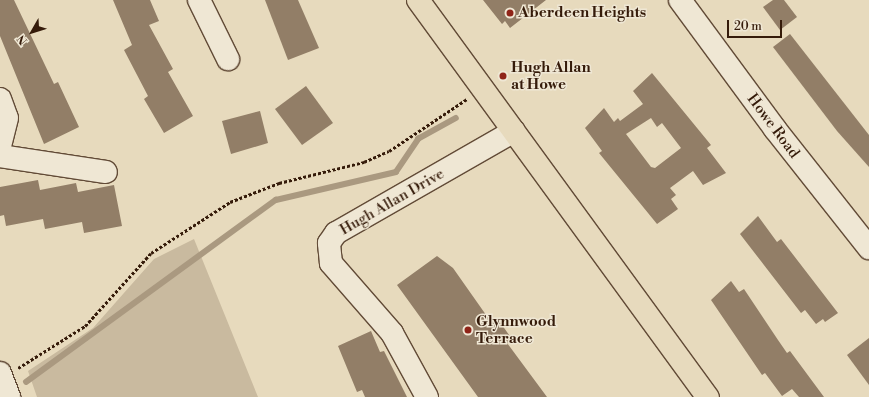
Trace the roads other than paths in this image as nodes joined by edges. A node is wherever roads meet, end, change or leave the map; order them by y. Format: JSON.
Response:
{"nodes":[{"id":1,"x":199,"y":0,"type":"edge"},
{"id":2,"x":418,"y":0,"type":"edge"},
{"id":3,"x":680,"y":0,"type":"edge"},
{"id":4,"x":228,"y":59,"type":"dead end"},
{"id":5,"x":0,"y":99,"type":"edge"},
{"id":6,"x":514,"y":131,"type":"junction"},
{"id":7,"x":0,"y":147,"type":"edge"},
{"id":8,"x":0,"y":156,"type":"edge"},
{"id":9,"x":106,"y":172,"type":"dead end"},
{"id":10,"x":869,"y":248,"type":"edge"},
{"id":11,"x":427,"y":397,"type":"edge"},
{"id":12,"x":708,"y":397,"type":"edge"}],
"edges":[{"from":1,"to":4,"type":"street"},
{"from":2,"to":6,"type":"main road"},
{"from":3,"to":10,"type":"street","name":"Howe Road"},
{"from":5,"to":7,"type":"street"},
{"from":6,"to":11,"type":"street","name":"Hugh Allan Drive"},
{"from":6,"to":12,"type":"main road"},
{"from":8,"to":9,"type":"street"}]}
